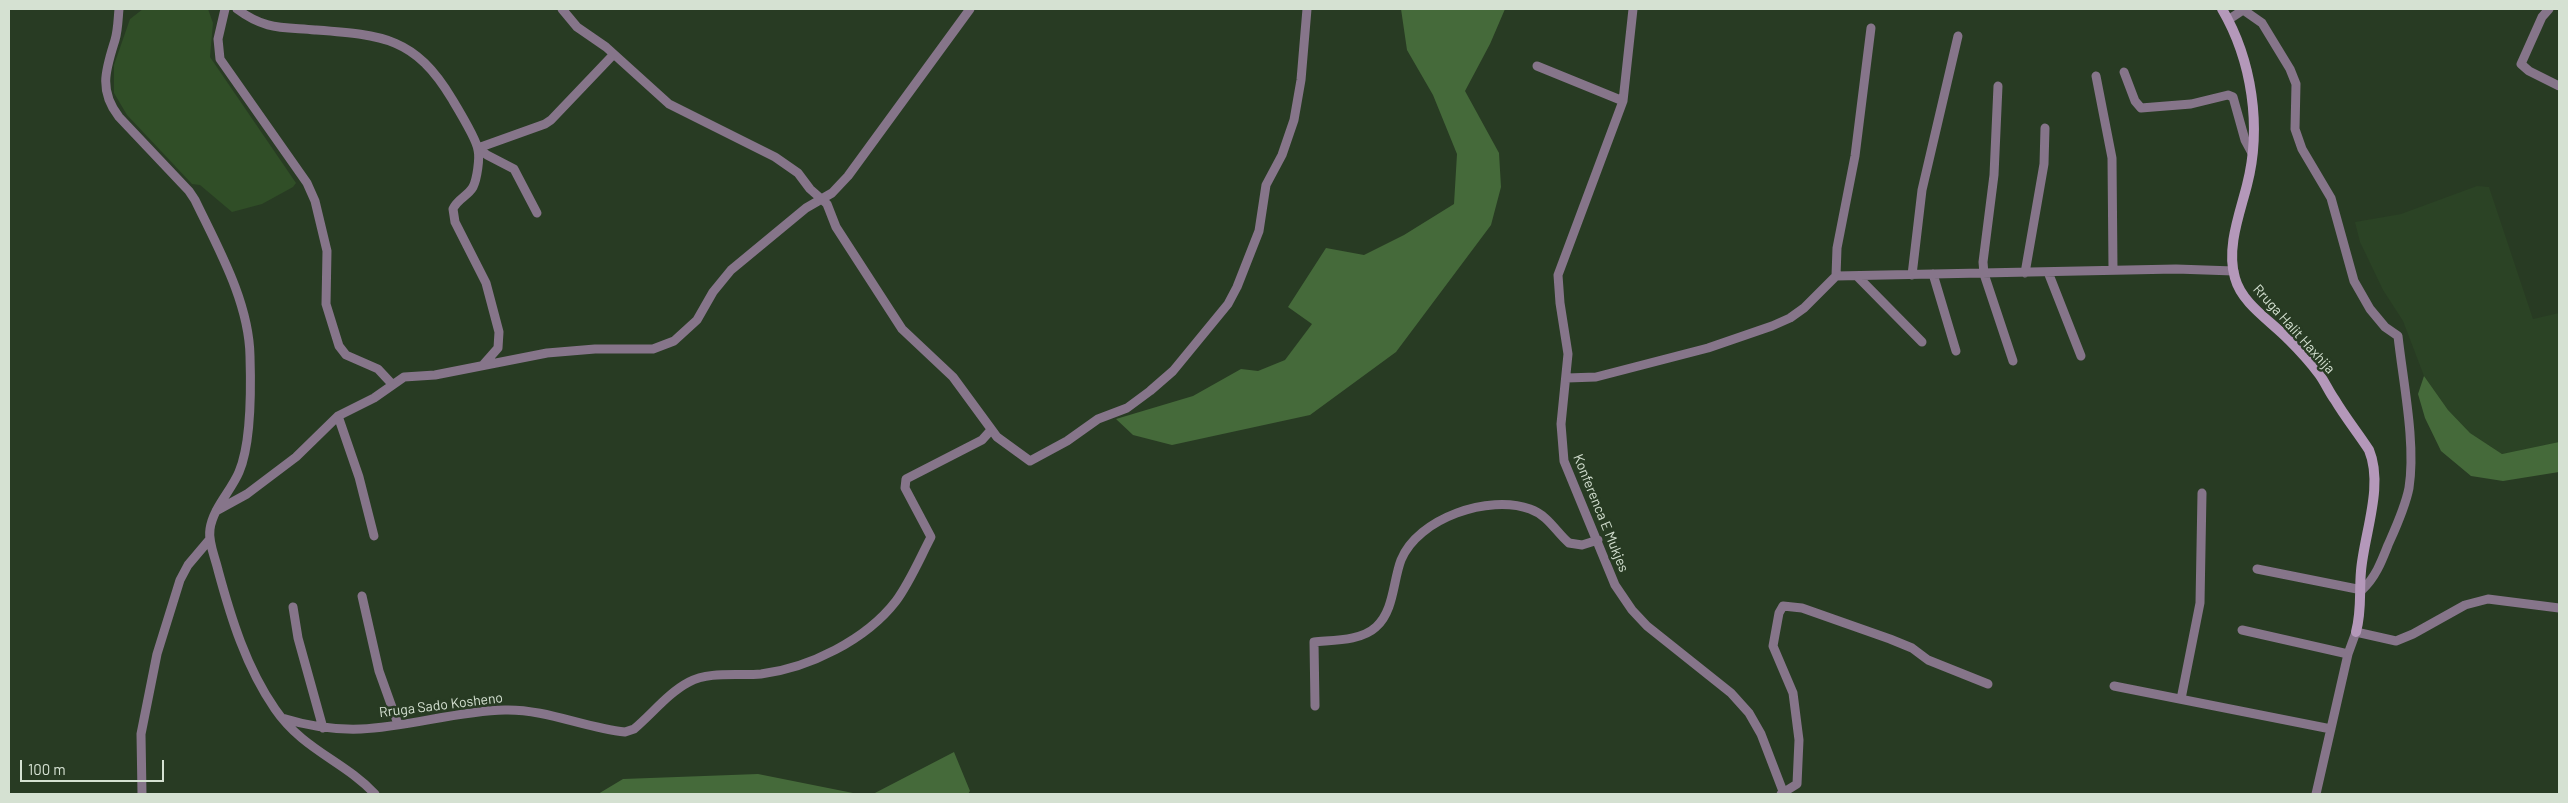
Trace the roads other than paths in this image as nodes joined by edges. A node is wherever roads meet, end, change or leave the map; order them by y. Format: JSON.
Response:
{"nodes":[{"id":1,"x":119,"y":9,"type":"edge"},
{"id":2,"x":225,"y":9,"type":"edge"},
{"id":3,"x":237,"y":9,"type":"edge"},
{"id":4,"x":562,"y":9,"type":"edge"},
{"id":5,"x":970,"y":9,"type":"edge"},
{"id":6,"x":1306,"y":9,"type":"edge"},
{"id":7,"x":1633,"y":9,"type":"edge"},
{"id":8,"x":2222,"y":9,"type":"edge"},
{"id":9,"x":2243,"y":9,"type":"edge"},
{"id":10,"x":2549,"y":9,"type":"edge"},
{"id":11,"x":2228,"y":20,"type":"junction"},
{"id":12,"x":1871,"y":28,"type":"dead end"},
{"id":13,"x":1958,"y":36,"type":"dead end"},
{"id":14,"x":613,"y":55,"type":"junction"},
{"id":15,"x":1537,"y":66,"type":"dead end"},
{"id":16,"x":2124,"y":72,"type":"dead end"},
{"id":17,"x":2096,"y":76,"type":"dead end"},
{"id":18,"x":1998,"y":86,"type":"dead end"},
{"id":19,"x":2559,"y":86,"type":"edge"},
{"id":20,"x":1623,"y":101,"type":"junction"},
{"id":21,"x":2044,"y":128,"type":"dead end"},
{"id":22,"x":478,"y":148,"type":"junction"},
{"id":23,"x":2252,"y":153,"type":"junction"},
{"id":24,"x":822,"y":198,"type":"junction"},
{"id":25,"x":537,"y":213,"type":"dead end"},
{"id":26,"x":2113,"y":270,"type":"junction"},
{"id":27,"x":2234,"y":271,"type":"junction"},
{"id":28,"x":2048,"y":272,"type":"junction"},
{"id":29,"x":2025,"y":273,"type":"junction"},
{"id":30,"x":1933,"y":274,"type":"junction"},
{"id":31,"x":1984,"y":274,"type":"junction"},
{"id":32,"x":1912,"y":275,"type":"junction"},
{"id":33,"x":1836,"y":276,"type":"junction"},
{"id":34,"x":1857,"y":276,"type":"junction"},
{"id":35,"x":1922,"y":342,"type":"dead end"},
{"id":36,"x":1956,"y":351,"type":"dead end"},
{"id":37,"x":2081,"y":356,"type":"dead end"},
{"id":38,"x":2013,"y":360,"type":"dead end"},
{"id":39,"x":483,"y":365,"type":"junction"},
{"id":40,"x":1567,"y":378,"type":"junction"},
{"id":41,"x":392,"y":384,"type":"junction"},
{"id":42,"x":338,"y":416,"type":"junction"},
{"id":43,"x":991,"y":430,"type":"junction"},
{"id":44,"x":2202,"y":493,"type":"dead end"},
{"id":45,"x":216,"y":512,"type":"junction"},
{"id":46,"x":374,"y":536,"type":"dead end"},
{"id":47,"x":210,"y":539,"type":"junction"},
{"id":48,"x":1598,"y":540,"type":"junction"},
{"id":49,"x":2257,"y":569,"type":"dead end"},
{"id":50,"x":2362,"y":590,"type":"junction"},
{"id":51,"x":362,"y":596,"type":"dead end"},
{"id":52,"x":293,"y":607,"type":"dead end"},
{"id":53,"x":2559,"y":608,"type":"edge"},
{"id":54,"x":2242,"y":630,"type":"dead end"},
{"id":55,"x":2356,"y":632,"type":"junction"},
{"id":56,"x":2348,"y":654,"type":"junction"},
{"id":57,"x":1988,"y":684,"type":"dead end"},
{"id":58,"x":2114,"y":686,"type":"dead end"},
{"id":59,"x":2181,"y":699,"type":"junction"},
{"id":60,"x":1315,"y":706,"type":"dead end"},
{"id":61,"x":282,"y":718,"type":"junction"},
{"id":62,"x":398,"y":724,"type":"junction"},
{"id":63,"x":323,"y":728,"type":"junction"},
{"id":64,"x":2331,"y":729,"type":"junction"},
{"id":65,"x":142,"y":794,"type":"edge"},
{"id":66,"x":375,"y":794,"type":"edge"},
{"id":67,"x":1783,"y":794,"type":"edge"},
{"id":68,"x":2316,"y":794,"type":"edge"}],
"edges":[{"from":1,"to":45,"type":"street"},
{"from":2,"to":41,"type":"street"},
{"from":3,"to":22,"type":"street"},
{"from":4,"to":14,"type":"street"},
{"from":5,"to":24,"type":"street"},
{"from":6,"to":43,"type":"street"},
{"from":7,"to":20,"type":"street","name":"Konferenca E Mukjes"},
{"from":8,"to":11,"type":"street","name":"Rruga Halit Haxhija"},
{"from":9,"to":11,"type":"street"},
{"from":9,"to":50,"type":"street"},
{"from":10,"to":19,"type":"street"},
{"from":11,"to":23,"type":"street","name":"Rruga Halit Haxhija"},
{"from":12,"to":33,"type":"street"},
{"from":13,"to":32,"type":"street"},
{"from":14,"to":22,"type":"street"},
{"from":14,"to":24,"type":"street"},
{"from":15,"to":20,"type":"street"},
{"from":16,"to":23,"type":"street"},
{"from":17,"to":26,"type":"street"},
{"from":18,"to":31,"type":"street"},
{"from":20,"to":40,"type":"street","name":"Konferenca E Mukjes"},
{"from":21,"to":29,"type":"street"},
{"from":22,"to":25,"type":"street"},
{"from":22,"to":39,"type":"street"},
{"from":23,"to":27,"type":"street","name":"Rruga Halit Haxhija"},
{"from":24,"to":39,"type":"street"},
{"from":24,"to":43,"type":"street"},
{"from":26,"to":27,"type":"street"},
{"from":26,"to":28,"type":"street"},
{"from":27,"to":50,"type":"street","name":"Rruga Halit Haxhija"},
{"from":28,"to":29,"type":"street"},
{"from":28,"to":37,"type":"street"},
{"from":29,"to":31,"type":"street"},
{"from":30,"to":31,"type":"street"},
{"from":30,"to":32,"type":"street"},
{"from":30,"to":36,"type":"street"},
{"from":31,"to":38,"type":"street"},
{"from":32,"to":34,"type":"street"},
{"from":33,"to":34,"type":"street"},
{"from":33,"to":40,"type":"street"},
{"from":34,"to":35,"type":"street"},
{"from":39,"to":41,"type":"street"},
{"from":40,"to":48,"type":"street","name":"Konferenca E Mukjes"},
{"from":41,"to":42,"type":"street"},
{"from":42,"to":45,"type":"street"},
{"from":42,"to":46,"type":"street"},
{"from":43,"to":62,"type":"street","name":"Rruga Sado Kosheno"},
{"from":44,"to":59,"type":"street"},
{"from":45,"to":47,"type":"street"},
{"from":47,"to":61,"type":"street"},
{"from":47,"to":65,"type":"street"},
{"from":48,"to":60,"type":"street"},
{"from":48,"to":67,"type":"street","name":"Konferenca E Mukjes"},
{"from":49,"to":50,"type":"street"},
{"from":50,"to":55,"type":"street","name":"Rruga Halit Haxhija"},
{"from":51,"to":62,"type":"street"},
{"from":52,"to":63,"type":"street"},
{"from":53,"to":55,"type":"street"},
{"from":54,"to":56,"type":"street"},
{"from":55,"to":56,"type":"street"},
{"from":56,"to":64,"type":"street"},
{"from":57,"to":67,"type":"street"},
{"from":58,"to":59,"type":"street"},
{"from":59,"to":64,"type":"street"},
{"from":61,"to":63,"type":"street","name":"Rruga Sado Kosheno"},
{"from":61,"to":66,"type":"street"},
{"from":62,"to":63,"type":"street","name":"Rruga Sado Kosheno"},
{"from":64,"to":68,"type":"street"}]}
